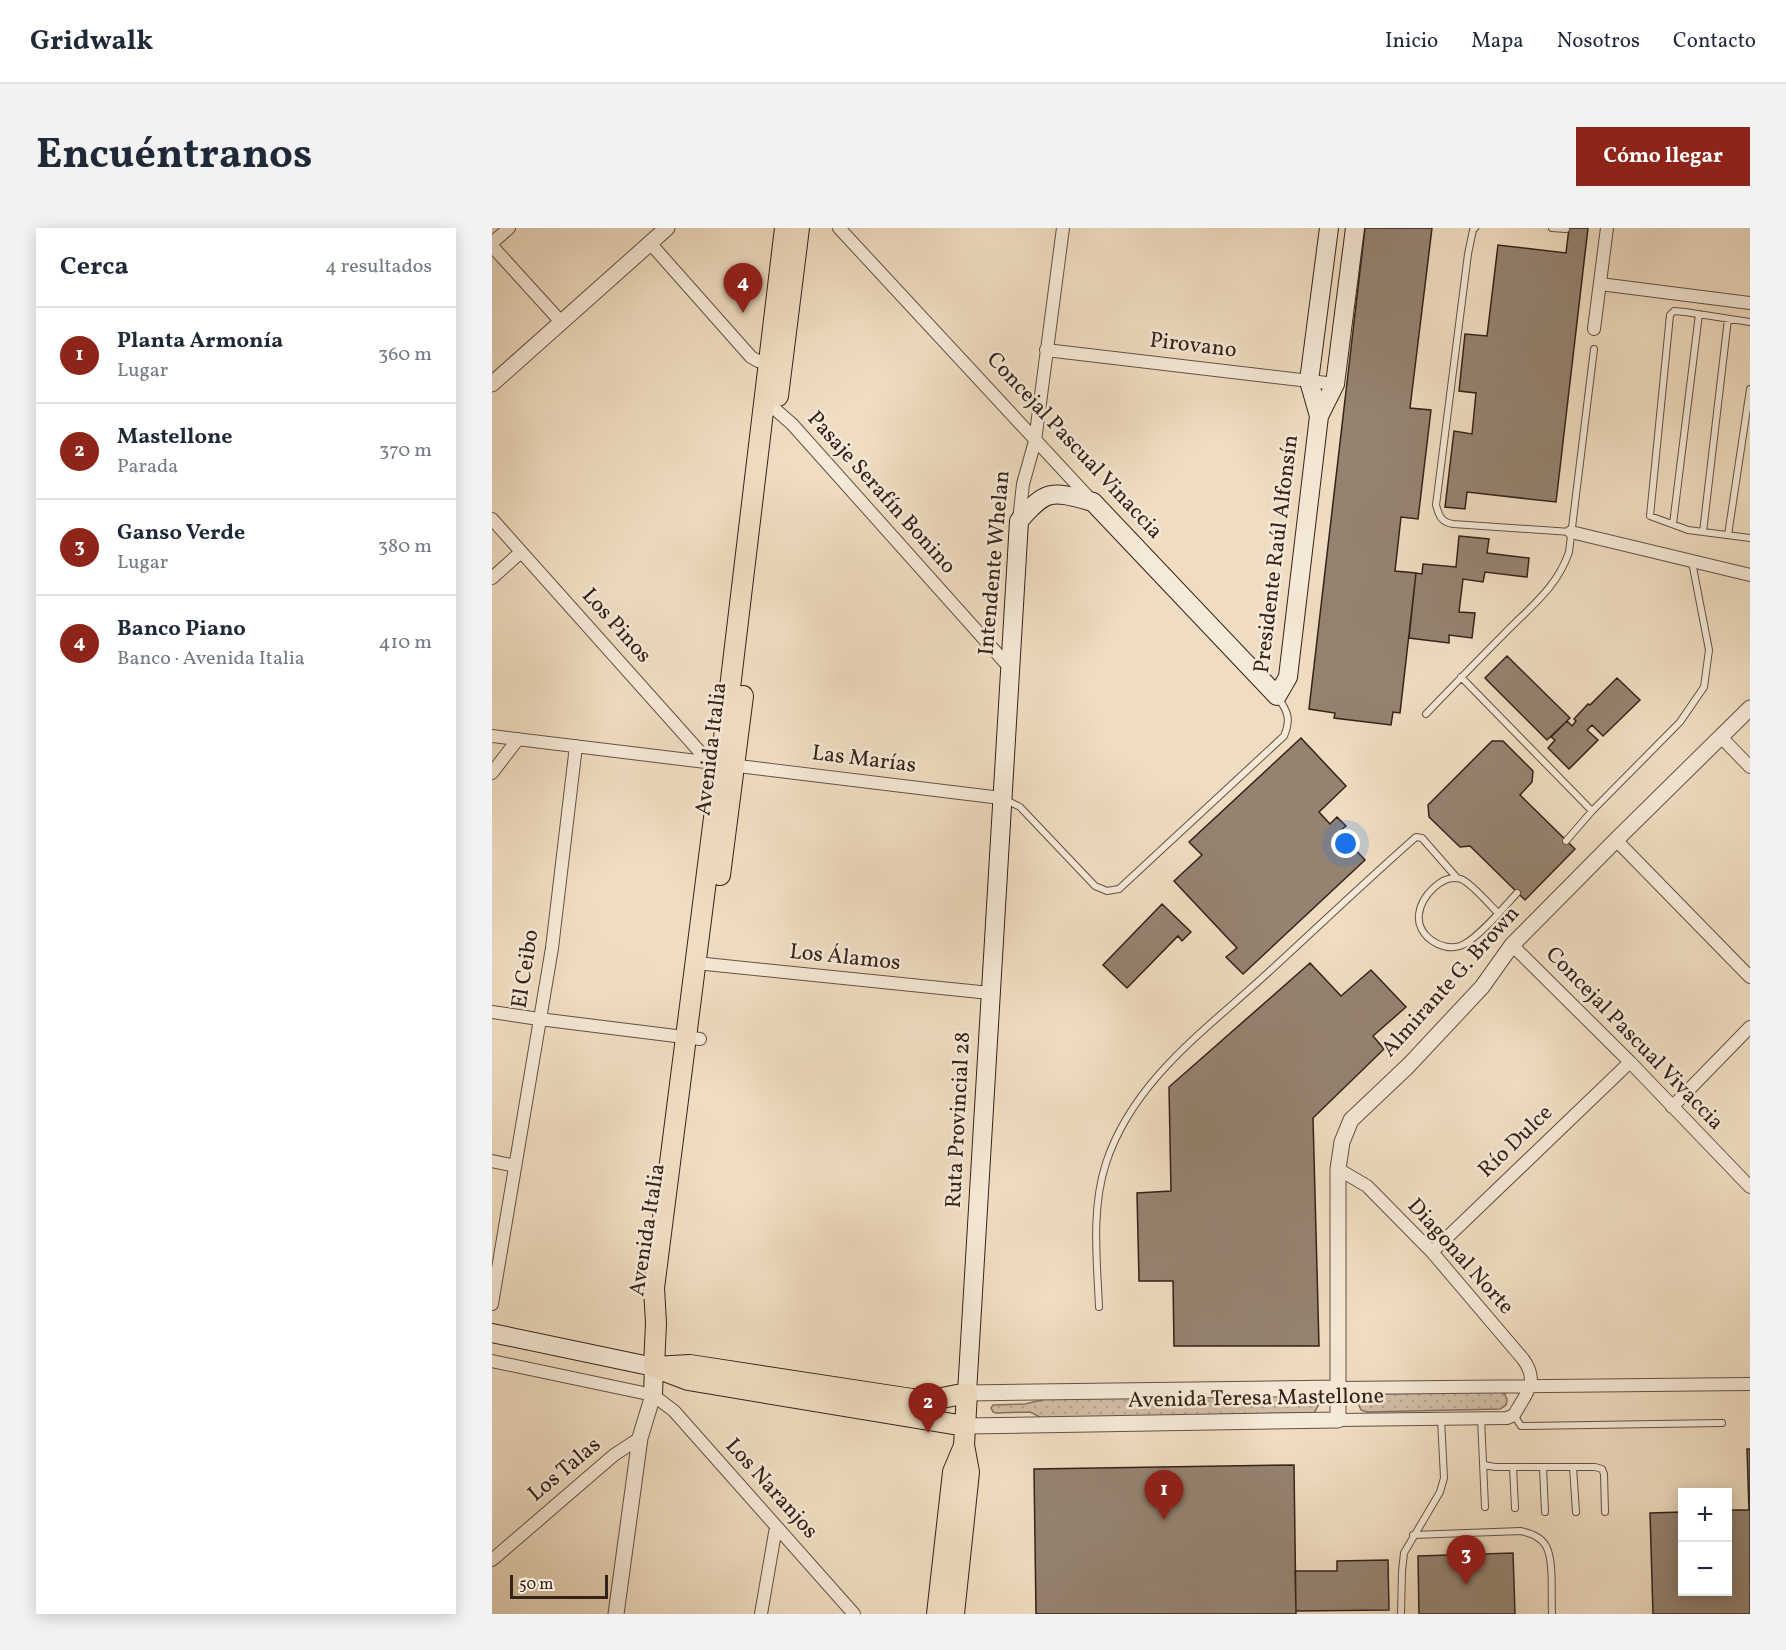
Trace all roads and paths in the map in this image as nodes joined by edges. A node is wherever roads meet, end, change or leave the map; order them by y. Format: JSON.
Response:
{"nodes":[{"id":1,"x":509,"y":228,"type":"edge"},
{"id":2,"x":668,"y":228,"type":"edge"},
{"id":3,"x":785,"y":228,"type":"edge"},
{"id":4,"x":799,"y":228,"type":"edge"},
{"id":5,"x":839,"y":228,"type":"edge"},
{"id":6,"x":1063,"y":228,"type":"edge"},
{"id":7,"x":1329,"y":228,"type":"edge"},
{"id":8,"x":1355,"y":228,"type":"edge"},
{"id":9,"x":1475,"y":228,"type":"edge"},
{"id":10,"x":1551,"y":228,"type":"edge"},
{"id":11,"x":1607,"y":228,"type":"edge"},
{"id":12,"x":1566,"y":229,"type":"edge"},
{"id":13,"x":650,"y":243,"type":"junction"},
{"id":14,"x":492,"y":244,"type":"edge"},
{"id":15,"x":1600,"y":284,"type":"junction"},
{"id":16,"x":1750,"y":303,"type":"edge"},
{"id":17,"x":1699,"y":314,"type":"junction"},
{"id":18,"x":1728,"y":318,"type":"junction"},
{"id":19,"x":1750,"y":322,"type":"edge"},
{"id":20,"x":562,"y":323,"type":"junction"},
{"id":21,"x":1594,"y":329,"type":"dead end"},
{"id":22,"x":1594,"y":349,"type":"dead end"},
{"id":23,"x":1046,"y":350,"type":"junction"},
{"id":24,"x":775,"y":366,"type":"junction"},
{"id":25,"x":1310,"y":381,"type":"junction"},
{"id":26,"x":492,"y":384,"type":"edge"},
{"id":27,"x":1335,"y":384,"type":"junction"},
{"id":28,"x":1750,"y":389,"type":"edge"},
{"id":29,"x":770,"y":409,"type":"junction"},
{"id":30,"x":1319,"y":416,"type":"junction"},
{"id":31,"x":1035,"y":441,"type":"junction"},
{"id":32,"x":1741,"y":447,"type":"junction"},
{"id":33,"x":1750,"y":448,"type":"edge"},
{"id":34,"x":1093,"y":502,"type":"junction"},
{"id":35,"x":492,"y":519,"type":"edge"},
{"id":36,"x":1019,"y":521,"type":"junction"},
{"id":37,"x":1673,"y":524,"type":"junction"},
{"id":38,"x":1571,"y":532,"type":"junction"},
{"id":39,"x":1704,"y":532,"type":"junction"},
{"id":40,"x":1728,"y":535,"type":"junction"},
{"id":41,"x":1750,"y":538,"type":"edge"},
{"id":42,"x":521,"y":552,"type":"junction"},
{"id":43,"x":1691,"y":561,"type":"junction"},
{"id":44,"x":1750,"y":575,"type":"edge"},
{"id":45,"x":492,"y":578,"type":"edge"},
{"id":46,"x":1010,"y":669,"type":"junction"},
{"id":47,"x":1461,"y":677,"type":"junction"},
{"id":48,"x":1277,"y":696,"type":"junction"},
{"id":49,"x":1750,"y":708,"type":"edge"},
{"id":50,"x":1426,"y":714,"type":"dead end"},
{"id":51,"x":492,"y":736,"type":"edge"},
{"id":52,"x":1721,"y":737,"type":"junction"},
{"id":53,"x":518,"y":739,"type":"junction"},
{"id":54,"x":576,"y":746,"type":"junction"},
{"id":55,"x":721,"y":763,"type":"junction"},
{"id":56,"x":1750,"y":767,"type":"edge"},
{"id":57,"x":492,"y":773,"type":"edge"},
{"id":58,"x":1001,"y":798,"type":"junction"},
{"id":59,"x":1592,"y":811,"type":"junction"},
{"id":60,"x":1616,"y":840,"type":"junction"},
{"id":61,"x":1566,"y":841,"type":"dead end"},
{"id":62,"x":1457,"y":879,"type":"junction"},
{"id":63,"x":1517,"y":893,"type":"dead end"},
{"id":64,"x":1498,"y":913,"type":"junction"},
{"id":65,"x":1512,"y":945,"type":"junction"},
{"id":66,"x":702,"y":964,"type":"junction"},
{"id":67,"x":1750,"y":977,"type":"edge"},
{"id":68,"x":990,"y":993,"type":"junction"},
{"id":69,"x":492,"y":1012,"type":"edge"},
{"id":70,"x":539,"y":1020,"type":"junction"},
{"id":71,"x":1750,"y":1027,"type":"edge"},
{"id":72,"x":694,"y":1039,"type":"junction"},
{"id":73,"x":1630,"y":1062,"type":"junction"},
{"id":74,"x":1672,"y":1107,"type":"junction"},
{"id":75,"x":492,"y":1161,"type":"edge"},
{"id":76,"x":515,"y":1166,"type":"junction"},
{"id":77,"x":1338,"y":1169,"type":"junction"},
{"id":78,"x":1750,"y":1188,"type":"edge"},
{"id":79,"x":1432,"y":1252,"type":"junction"},
{"id":80,"x":492,"y":1304,"type":"edge"},
{"id":81,"x":1099,"y":1308,"type":"dead end"},
{"id":82,"x":492,"y":1333,"type":"edge"},
{"id":83,"x":492,"y":1361,"type":"edge"},
{"id":84,"x":654,"y":1366,"type":"junction"},
{"id":85,"x":1750,"y":1384,"type":"edge"},
{"id":86,"x":1530,"y":1386,"type":"junction"},
{"id":87,"x":1337,"y":1388,"type":"junction"},
{"id":88,"x":967,"y":1393,"type":"junction"},
{"id":89,"x":653,"y":1395,"type":"junction"},
{"id":90,"x":1514,"y":1415,"type":"junction"},
{"id":91,"x":1441,"y":1418,"type":"junction"},
{"id":92,"x":1481,"y":1418,"type":"junction"},
{"id":93,"x":1338,"y":1420,"type":"junction"},
{"id":94,"x":1722,"y":1423,"type":"dead end"},
{"id":95,"x":964,"y":1436,"type":"junction"},
{"id":96,"x":640,"y":1438,"type":"junction"},
{"id":97,"x":1484,"y":1465,"type":"junction"},
{"id":98,"x":1513,"y":1467,"type":"junction"},
{"id":99,"x":1543,"y":1467,"type":"junction"},
{"id":100,"x":1573,"y":1467,"type":"junction"},
{"id":101,"x":1485,"y":1507,"type":"dead end"},
{"id":102,"x":1515,"y":1508,"type":"dead end"},
{"id":103,"x":1545,"y":1512,"type":"dead end"},
{"id":104,"x":1576,"y":1512,"type":"dead end"},
{"id":105,"x":1605,"y":1512,"type":"dead end"},
{"id":106,"x":776,"y":1527,"type":"junction"},
{"id":107,"x":1413,"y":1535,"type":"junction"},
{"id":108,"x":492,"y":1560,"type":"edge"},
{"id":109,"x":616,"y":1614,"type":"edge"},
{"id":110,"x":761,"y":1614,"type":"edge"},
{"id":111,"x":854,"y":1614,"type":"edge"},
{"id":112,"x":937,"y":1614,"type":"edge"},
{"id":113,"x":954,"y":1614,"type":"edge"},
{"id":114,"x":1401,"y":1614,"type":"edge"},
{"id":115,"x":1552,"y":1614,"type":"edge"}],
"edges":[{"from":1,"to":14,"type":"street"},
{"from":2,"to":13,"type":"street"},
{"from":3,"to":24,"type":"main road","name":"Avenida Italia"},
{"from":4,"to":24,"type":"main road","name":"Avenida Italia"},
{"from":5,"to":31,"type":"street","name":"Concejal Pascual Vinaccia"},
{"from":6,"to":23,"type":"street","name":"Intendente Whelan"},
{"from":7,"to":25,"type":"main road","name":"Presidente Raúl Alfonsín"},
{"from":8,"to":27,"type":"main road","name":"Presidente Raúl Alfonsín"},
{"from":9,"to":38,"type":"lane"},
{"from":10,"to":12,"type":"lane"},
{"from":11,"to":15,"type":"street"},
{"from":13,"to":20,"type":"street"},
{"from":13,"to":24,"type":"street"},
{"from":14,"to":20,"type":"street"},
{"from":15,"to":16,"type":"street"},
{"from":15,"to":21,"type":"street"},
{"from":17,"to":18,"type":"lane"},
{"from":17,"to":37,"type":"lane"},
{"from":17,"to":37,"type":"lane"},
{"from":18,"to":19,"type":"lane"},
{"from":18,"to":39,"type":"lane"},
{"from":20,"to":26,"type":"street"},
{"from":22,"to":38,"type":"lane"},
{"from":23,"to":25,"type":"street","name":"Pirovano"},
{"from":23,"to":31,"type":"street","name":"Intendente Whelan"},
{"from":24,"to":29,"type":"main road","name":"Avenida Italia"},
{"from":25,"to":27,"type":"street","name":"Pirovano"},
{"from":25,"to":30,"type":"main road","name":"Presidente Raúl Alfonsín"},
{"from":27,"to":30,"type":"main road","name":"Presidente Raúl Alfonsín"},
{"from":28,"to":32,"type":"lane"},
{"from":29,"to":46,"type":"street","name":"Pasaje Serafín Bonino"},
{"from":29,"to":55,"type":"main road","name":"Avenida Italia"},
{"from":30,"to":48,"type":"main road","name":"Presidente Raúl Alfonsín"},
{"from":31,"to":34,"type":"street","name":"Concejal Pascual Vinaccia"},
{"from":31,"to":36,"type":"street","name":"Intendente Whelan"},
{"from":32,"to":33,"type":"lane"},
{"from":32,"to":40,"type":"lane"},
{"from":34,"to":36,"type":"main road"},
{"from":34,"to":48,"type":"main road","name":"Concejal Pascual Vinaccia"},
{"from":35,"to":42,"type":"street","name":"Los Pinos"},
{"from":36,"to":46,"type":"main road","name":"Intendente Whelan"},
{"from":37,"to":39,"type":"lane"},
{"from":38,"to":43,"type":"street"},
{"from":38,"to":47,"type":"lane"},
{"from":39,"to":40,"type":"lane"},
{"from":40,"to":41,"type":"lane"},
{"from":42,"to":45,"type":"street"},
{"from":42,"to":55,"type":"street","name":"Los Pinos"},
{"from":43,"to":44,"type":"street"},
{"from":43,"to":59,"type":"lane"},
{"from":46,"to":58,"type":"main road","name":"Intendente Whelan"},
{"from":47,"to":50,"type":"lane"},
{"from":47,"to":59,"type":"lane"},
{"from":48,"to":58,"type":"lane"},
{"from":49,"to":52,"type":"street","name":"Almirante G. Brown"},
{"from":51,"to":53,"type":"street","name":"Las Marías"},
{"from":52,"to":56,"type":"street"},
{"from":52,"to":60,"type":"street","name":"Almirante G. Brown"},
{"from":53,"to":54,"type":"street","name":"Las Marías"},
{"from":53,"to":57,"type":"street"},
{"from":54,"to":55,"type":"street","name":"Las Marías"},
{"from":54,"to":70,"type":"street","name":"El Ceibo"},
{"from":55,"to":58,"type":"street","name":"Las Marías"},
{"from":55,"to":66,"type":"main road","name":"Avenida Italia"},
{"from":58,"to":68,"type":"main road","name":"Ruta Provincial 28"},
{"from":59,"to":61,"type":"lane"},
{"from":60,"to":65,"type":"street","name":"Almirante G. Brown"},
{"from":60,"to":67,"type":"street"},
{"from":62,"to":64,"type":"lane"},
{"from":62,"to":64,"type":"lane"},
{"from":62,"to":81,"type":"lane"},
{"from":63,"to":64,"type":"lane"},
{"from":65,"to":73,"type":"street","name":"Concejal Pascual Vivaccia"},
{"from":65,"to":77,"type":"street","name":"Almirante G. Brown"},
{"from":66,"to":68,"type":"street","name":"Los Álamos"},
{"from":66,"to":72,"type":"main road","name":"Avenida Italia"},
{"from":68,"to":88,"type":"main road","name":"Ruta Provincial 28"},
{"from":69,"to":70,"type":"street"},
{"from":70,"to":72,"type":"street"},
{"from":70,"to":76,"type":"street","name":"El Ceibo"},
{"from":71,"to":74,"type":"street"},
{"from":72,"to":84,"type":"main road","name":"Avenida Italia"},
{"from":73,"to":74,"type":"street","name":"Concejal Pascual Vivaccia"},
{"from":73,"to":79,"type":"street","name":"Río Dulce"},
{"from":74,"to":78,"type":"street","name":"Concejal Pascual Vivaccia"},
{"from":75,"to":76,"type":"street"},
{"from":76,"to":80,"type":"street","name":"El Ceibo"},
{"from":77,"to":79,"type":"street","name":"Diagonal Norte"},
{"from":77,"to":87,"type":"street","name":"Almirante G. Brown"},
{"from":79,"to":86,"type":"street","name":"Diagonal Norte"},
{"from":82,"to":84,"type":"main road"},
{"from":83,"to":89,"type":"street"},
{"from":84,"to":88,"type":"main road"},
{"from":84,"to":89,"type":"main road"},
{"from":84,"to":95,"type":"main road"},
{"from":85,"to":86,"type":"street","name":"Avenida Teresa Mastellone"},
{"from":86,"to":87,"type":"street","name":"Avenida Teresa Mastellone"},
{"from":86,"to":90,"type":"street"},
{"from":87,"to":88,"type":"street","name":"Avenida Teresa Mastellone"},
{"from":87,"to":93,"type":"street","name":"Almirante G. Brown"},
{"from":88,"to":95,"type":"main road","name":"Ruta Provincial 28"},
{"from":89,"to":96,"type":"street"},
{"from":89,"to":106,"type":"street","name":"Los Naranjos"},
{"from":90,"to":92,"type":"street","name":"Avenida Teresa Mastellone"},
{"from":90,"to":94,"type":"lane"},
{"from":91,"to":92,"type":"street","name":"Avenida Teresa Mastellone"},
{"from":91,"to":93,"type":"street","name":"Avenida Teresa Mastellone"},
{"from":91,"to":107,"type":"lane"},
{"from":92,"to":97,"type":"lane"},
{"from":93,"to":95,"type":"street","name":"Avenida Teresa Mastellone"},
{"from":95,"to":112,"type":"main road"},
{"from":95,"to":113,"type":"main road"},
{"from":96,"to":108,"type":"street","name":"Los Talas"},
{"from":96,"to":109,"type":"street"},
{"from":97,"to":98,"type":"lane"},
{"from":97,"to":101,"type":"lane"},
{"from":98,"to":99,"type":"lane"},
{"from":98,"to":102,"type":"lane"},
{"from":99,"to":100,"type":"lane"},
{"from":99,"to":103,"type":"lane"},
{"from":100,"to":104,"type":"lane"},
{"from":100,"to":105,"type":"lane"},
{"from":106,"to":110,"type":"street"},
{"from":106,"to":111,"type":"street","name":"Los Naranjos"},
{"from":107,"to":114,"type":"lane"},
{"from":107,"to":115,"type":"lane"}]}
